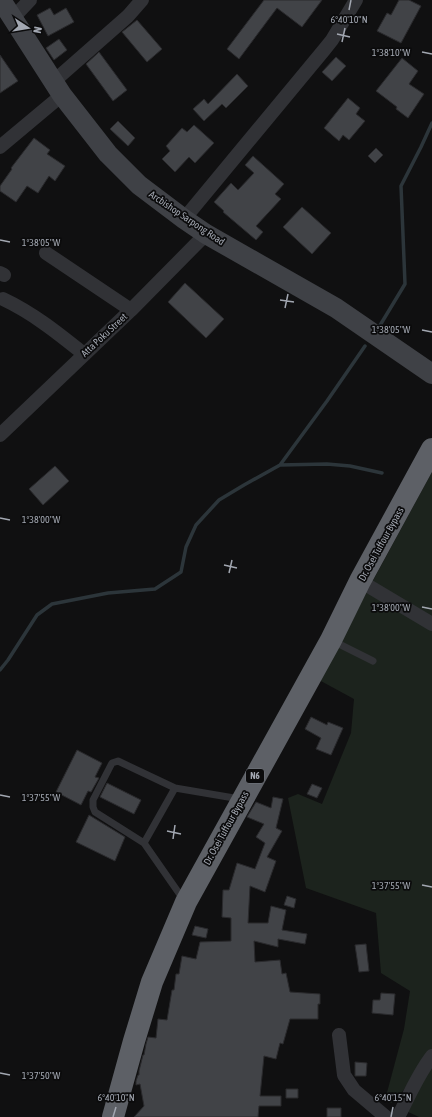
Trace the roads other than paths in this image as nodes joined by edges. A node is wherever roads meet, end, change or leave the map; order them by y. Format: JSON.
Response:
{"nodes":[{"id":1,"x":1,"y":0,"type":"edge"},
{"id":2,"x":30,"y":0,"type":"edge"},
{"id":3,"x":142,"y":0,"type":"edge"},
{"id":4,"x":356,"y":0,"type":"edge"},
{"id":5,"x":12,"y":19,"type":"junction"},
{"id":6,"x":57,"y":89,"type":"junction"},
{"id":7,"x":0,"y":147,"type":"edge"},
{"id":8,"x":184,"y":219,"type":"junction"},
{"id":9,"x":206,"y":234,"type":"junction"},
{"id":10,"x":46,"y":253,"type":"dead end"},
{"id":11,"x":3,"y":299,"type":"dead end"},
{"id":12,"x":131,"y":310,"type":"junction"},
{"id":13,"x":84,"y":354,"type":"junction"},
{"id":14,"x":432,"y":374,"type":"edge"},
{"id":15,"x":0,"y":435,"type":"edge"},
{"id":16,"x":432,"y":449,"type":"edge"},
{"id":17,"x":360,"y":581,"type":"junction"},
{"id":18,"x":432,"y":624,"type":"edge"},
{"id":19,"x":331,"y":640,"type":"junction"},
{"id":20,"x":373,"y":661,"type":"dead end"},
{"id":21,"x":174,"y":788,"type":"junction"},
{"id":22,"x":242,"y":799,"type":"junction"},
{"id":23,"x":144,"y":843,"type":"junction"},
{"id":24,"x":186,"y":902,"type":"junction"},
{"id":25,"x":339,"y":1035,"type":"dead end"},
{"id":26,"x":432,"y":1056,"type":"edge"},
{"id":27,"x":113,"y":1117,"type":"edge"},
{"id":28,"x":386,"y":1117,"type":"edge"},
{"id":29,"x":398,"y":1117,"type":"edge"}],
"edges":[{"from":1,"to":5,"type":"street","name":"Arcbishop Sarpong Road"},
{"from":2,"to":5,"type":"street"},
{"from":3,"to":6,"type":"street"},
{"from":4,"to":8,"type":"street"},
{"from":5,"to":6,"type":"street","name":"Arcbishop Sarpong Road"},
{"from":6,"to":7,"type":"street"},
{"from":6,"to":8,"type":"street","name":"Arcbishop Sarpong Road"},
{"from":8,"to":9,"type":"street","name":"Arcbishop Sarpong Road"},
{"from":9,"to":12,"type":"street","name":"Atta Poku Street"},
{"from":9,"to":14,"type":"street","name":"Arcbishop Sarpong Road"},
{"from":10,"to":12,"type":"street"},
{"from":11,"to":13,"type":"street"},
{"from":12,"to":13,"type":"street","name":"Atta Poku Street"},
{"from":13,"to":15,"type":"street","name":"Atta Poku Street"},
{"from":16,"to":17,"type":"highway","name":"Dr. Osei Tuffour Bypass","number":"N6"},
{"from":17,"to":18,"type":"street"},
{"from":17,"to":19,"type":"highway","name":"Dr. Osei Tuffour Bypass","number":"N6"},
{"from":19,"to":20,"type":"lane"},
{"from":19,"to":22,"type":"highway","name":"Dr. Osei Tuffour Bypass","number":"N6"},
{"from":21,"to":22,"type":"lane"},
{"from":21,"to":23,"type":"lane"},
{"from":21,"to":23,"type":"lane"},
{"from":22,"to":24,"type":"highway","name":"Dr. Osei Tuffour Bypass","number":"N6"},
{"from":23,"to":24,"type":"lane"},
{"from":24,"to":27,"type":"highway","name":"Dr. Osei Tuffour Bypass","number":"N6"},
{"from":25,"to":28,"type":"street"},
{"from":26,"to":29,"type":"street"}]}
